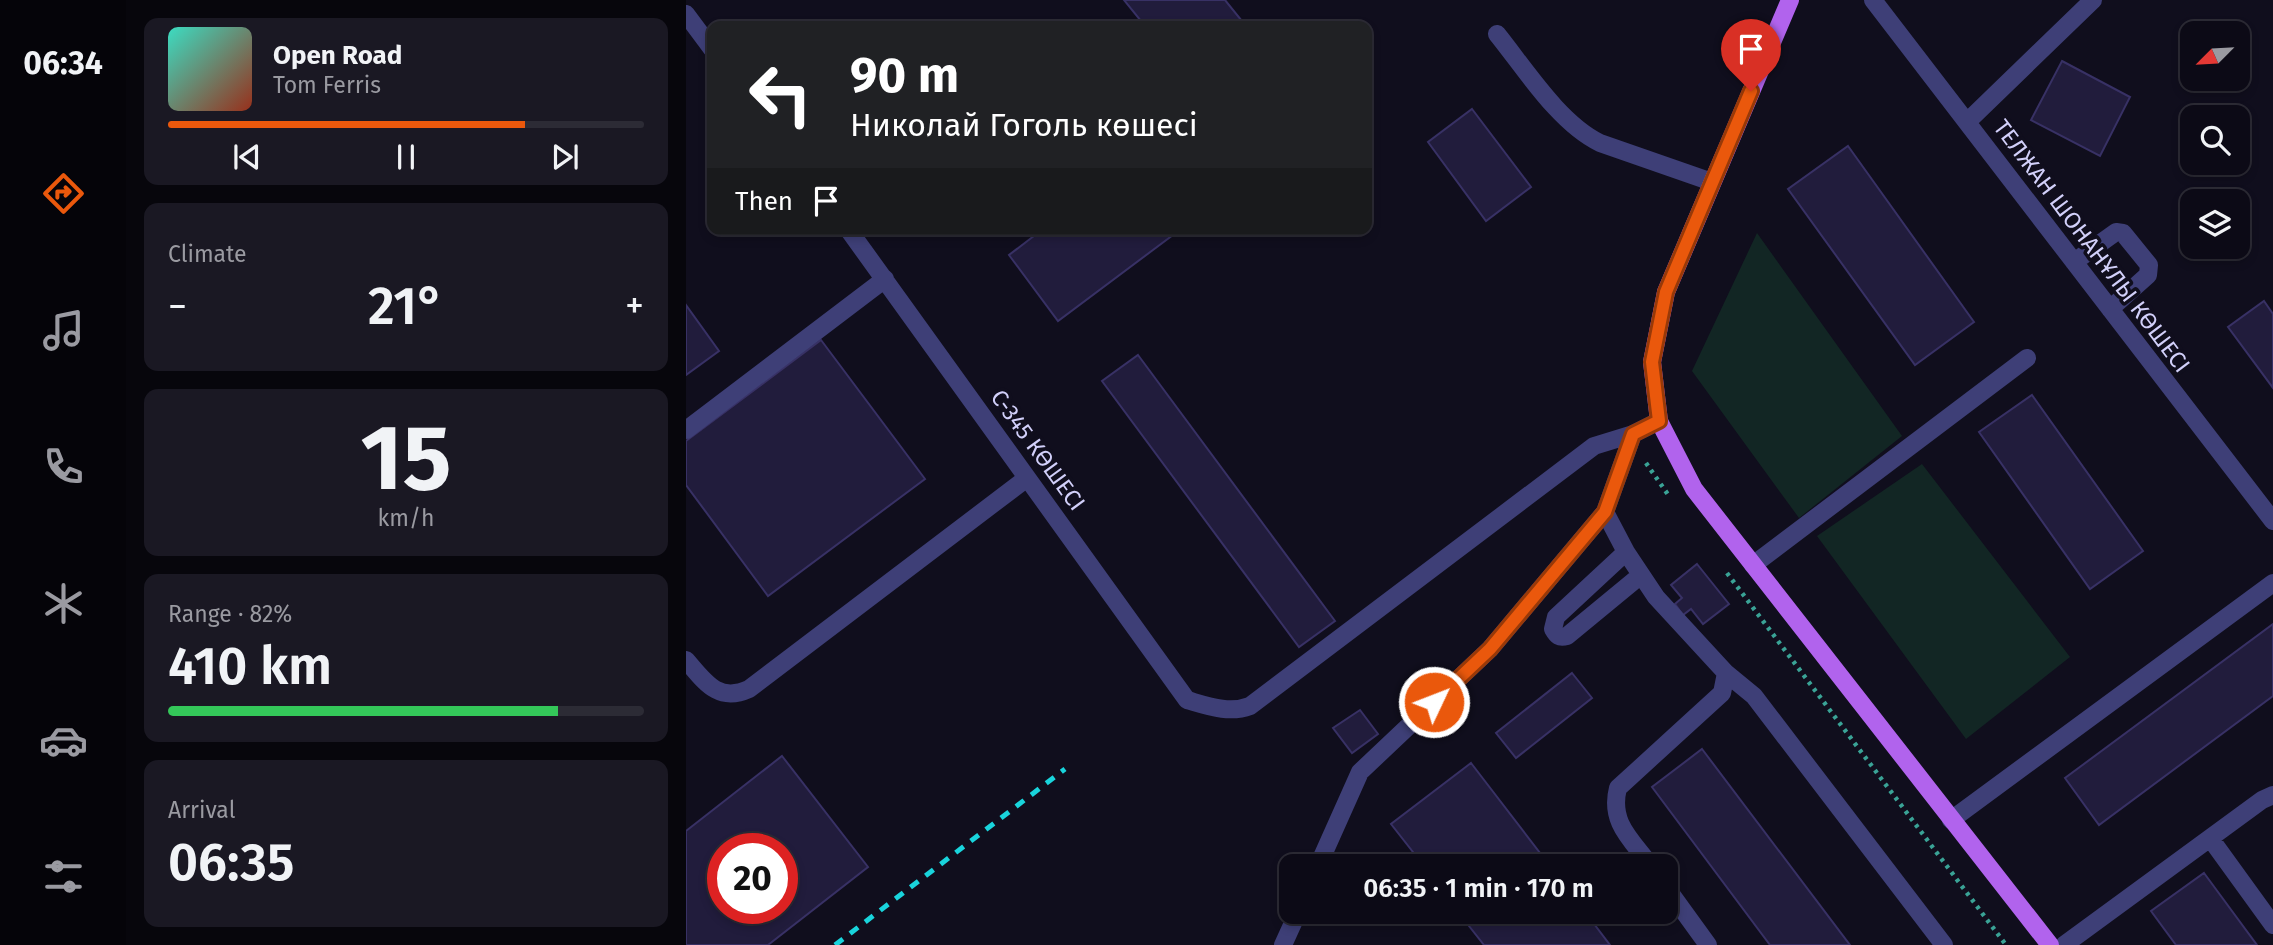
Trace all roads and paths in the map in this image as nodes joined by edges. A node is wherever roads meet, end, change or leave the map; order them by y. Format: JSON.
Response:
{"nodes":[{"id":1,"x":1790,"y":0,"type":"edge"},
{"id":2,"x":1873,"y":0,"type":"edge"},
{"id":3,"x":2093,"y":0,"type":"edge"},
{"id":4,"x":686,"y":14,"type":"edge"},
{"id":5,"x":1497,"y":34,"type":"dead end"},
{"id":6,"x":707,"y":42,"type":"edge"},
{"id":7,"x":1967,"y":122,"type":"junction"},
{"id":8,"x":1712,"y":182,"type":"junction"},
{"id":9,"x":852,"y":235,"type":"edge"},
{"id":10,"x":2074,"y":262,"type":"junction"},
{"id":11,"x":885,"y":279,"type":"junction"},
{"id":12,"x":2110,"y":309,"type":"junction"},
{"id":13,"x":2027,"y":358,"type":"dead end"},
{"id":14,"x":1659,"y":421,"type":"junction"},
{"id":15,"x":686,"y":430,"type":"edge"},
{"id":16,"x":1633,"y":434,"type":"junction"},
{"id":17,"x":1027,"y":478,"type":"junction"},
{"id":18,"x":1676,"y":504,"type":"dead end"},
{"id":19,"x":1605,"y":512,"type":"junction"},
{"id":20,"x":2273,"y":521,"type":"edge"},
{"id":21,"x":1626,"y":552,"type":"junction"},
{"id":22,"x":1753,"y":565,"type":"junction"},
{"id":23,"x":1724,"y":569,"type":"dead end"},
{"id":24,"x":1641,"y":575,"type":"junction"},
{"id":25,"x":2273,"y":583,"type":"edge"},
{"id":26,"x":686,"y":660,"type":"edge"},
{"id":27,"x":1726,"y":673,"type":"junction"},
{"id":28,"x":2273,"y":795,"type":"edge"},
{"id":29,"x":1951,"y":820,"type":"junction"},
{"id":30,"x":2210,"y":838,"type":"junction"},
{"id":31,"x":1323,"y":854,"type":"edge"},
{"id":32,"x":1642,"y":854,"type":"edge"},
{"id":33,"x":1678,"y":904,"type":"edge"},
{"id":34,"x":1293,"y":924,"type":"edge"},
{"id":35,"x":2273,"y":925,"type":"edge"},
{"id":36,"x":1283,"y":945,"type":"edge"},
{"id":37,"x":1708,"y":945,"type":"edge"},
{"id":38,"x":1944,"y":945,"type":"edge"},
{"id":39,"x":2006,"y":945,"type":"edge"},
{"id":40,"x":2050,"y":945,"type":"edge"},
{"id":41,"x":2064,"y":945,"type":"edge"}],
"edges":[{"from":1,"to":8,"type":"main road"},
{"from":2,"to":7,"type":"street","name":"ТЕЛЖАН ШОНАНҰЛЫ КӨШЕСІ"},
{"from":3,"to":7,"type":"street"},
{"from":4,"to":6,"type":"street"},
{"from":5,"to":8,"type":"street"},
{"from":7,"to":10,"type":"street","name":"ТЕЛЖАН ШОНАНҰЛЫ КӨШЕСІ"},
{"from":8,"to":14,"type":"main road"},
{"from":9,"to":11,"type":"street","name":"С-345 КӨШЕСІ"},
{"from":10,"to":12,"type":"street","name":"ТЕЛЖАН ШОНАНҰЛЫ КӨШЕСІ"},
{"from":10,"to":12,"type":"street"},
{"from":11,"to":15,"type":"street"},
{"from":11,"to":17,"type":"street","name":"С-345 КӨШЕСІ"},
{"from":12,"to":20,"type":"street","name":"ТЕЛЖАН ШОНАНҰЛЫ КӨШЕСІ"},
{"from":13,"to":22,"type":"street"},
{"from":14,"to":16,"type":"street"},
{"from":14,"to":22,"type":"main road"},
{"from":16,"to":17,"type":"street","name":"С-345 КӨШЕСІ"},
{"from":16,"to":18,"type":"path"},
{"from":16,"to":19,"type":"street"},
{"from":17,"to":26,"type":"street"},
{"from":19,"to":21,"type":"street"},
{"from":19,"to":31,"type":"street"},
{"from":21,"to":24,"type":"street"},
{"from":21,"to":24,"type":"street"},
{"from":22,"to":29,"type":"main road"},
{"from":23,"to":39,"type":"path"},
{"from":24,"to":27,"type":"street"},
{"from":25,"to":29,"type":"street"},
{"from":27,"to":32,"type":"street"},
{"from":27,"to":38,"type":"street"},
{"from":28,"to":30,"type":"street"},
{"from":29,"to":40,"type":"main road"},
{"from":30,"to":35,"type":"street"},
{"from":30,"to":41,"type":"street"},
{"from":33,"to":37,"type":"street"},
{"from":34,"to":36,"type":"street"}]}
